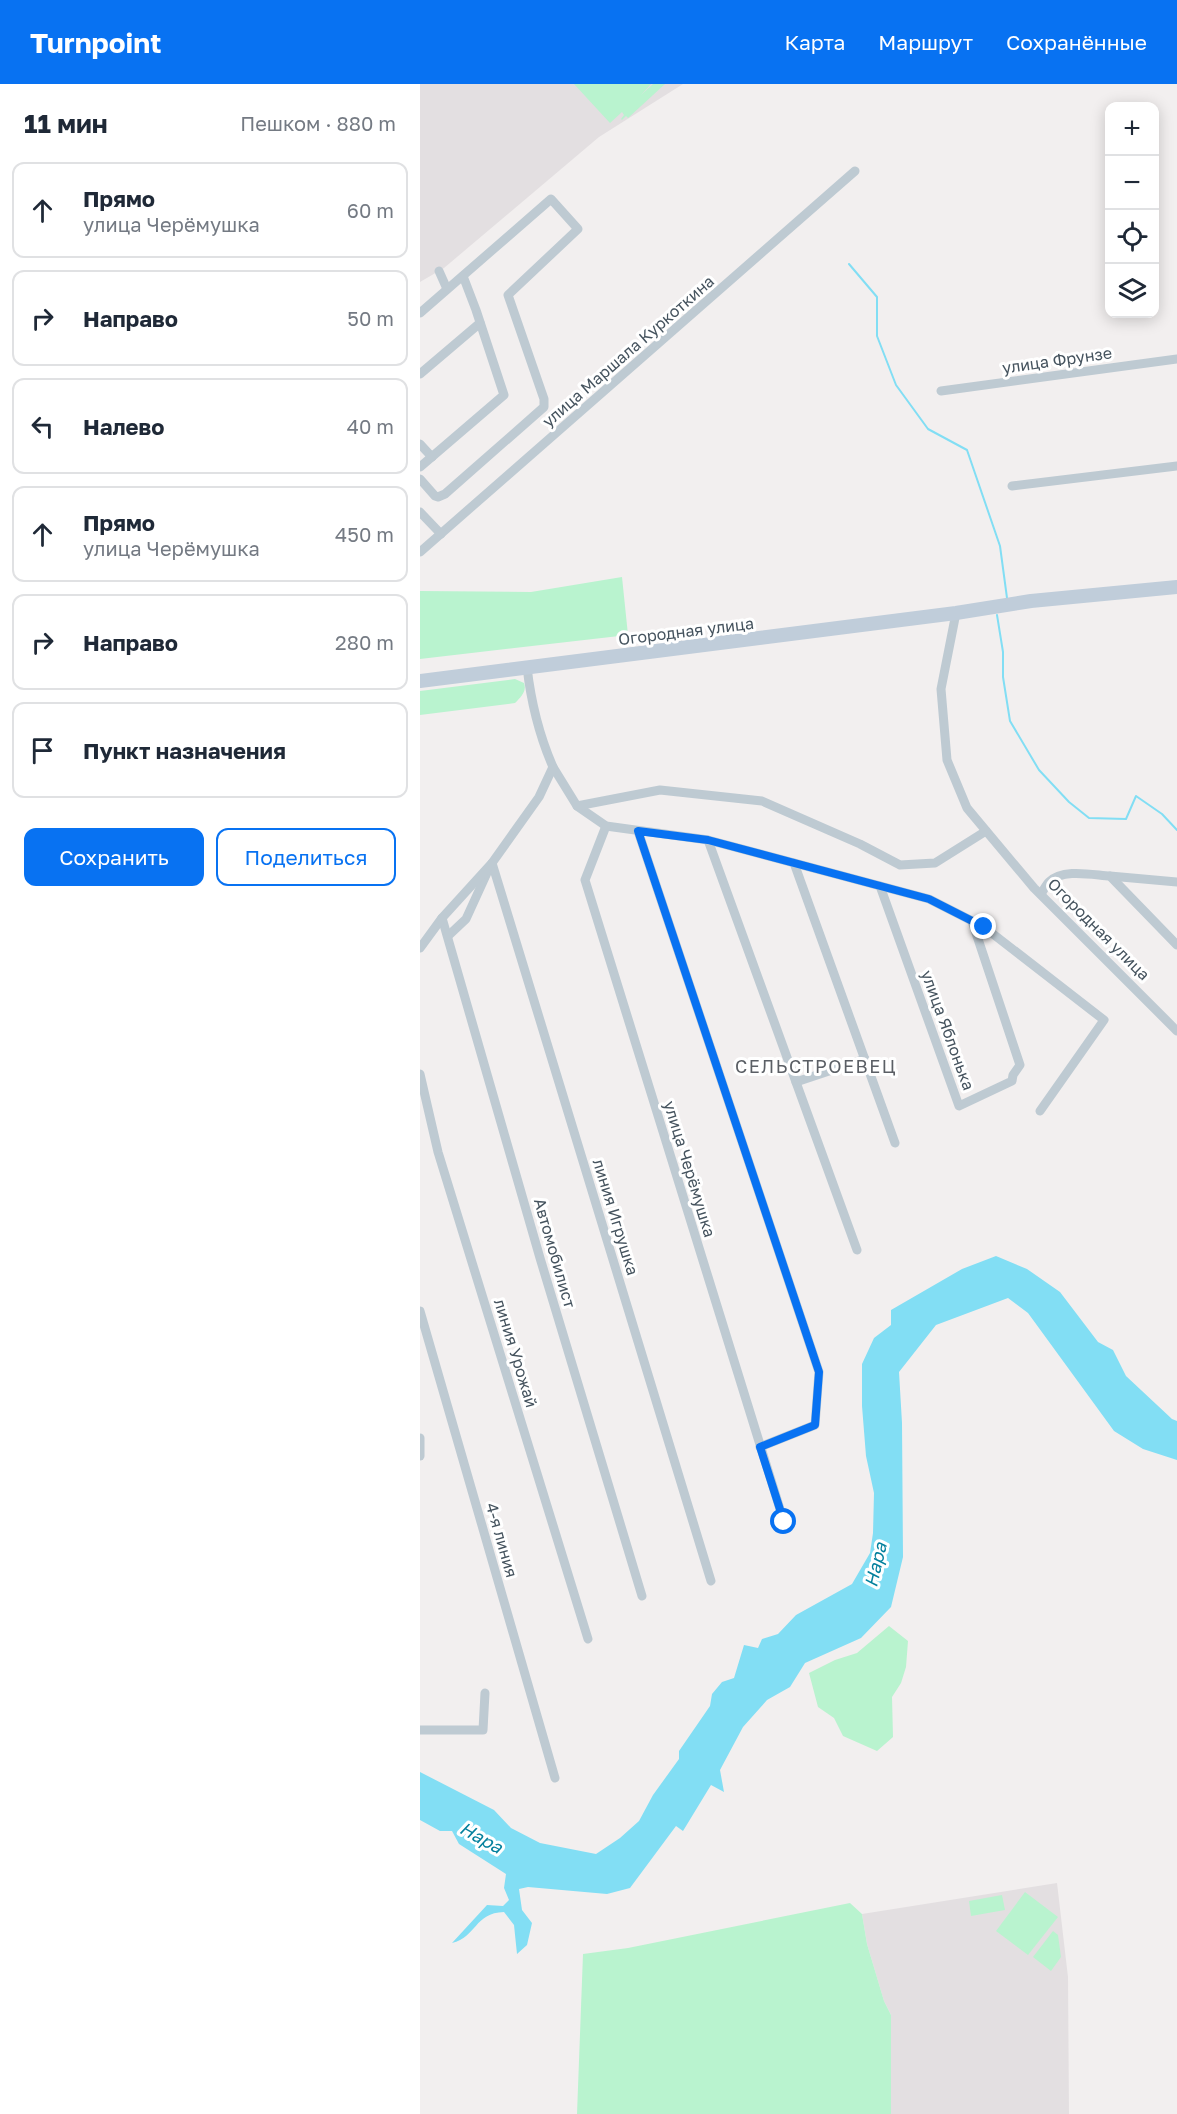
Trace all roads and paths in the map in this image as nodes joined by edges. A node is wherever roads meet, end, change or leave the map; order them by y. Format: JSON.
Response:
{"nodes":[{"id":1,"x":855,"y":171,"type":"dead end"},
{"id":2,"x":439,"y":271,"type":"dead end"},
{"id":3,"x":463,"y":276,"type":"junction"},
{"id":4,"x":447,"y":290,"type":"junction"},
{"id":5,"x":420,"y":313,"type":"edge"},
{"id":6,"x":480,"y":323,"type":"junction"},
{"id":7,"x":1177,"y":359,"type":"edge"},
{"id":8,"x":420,"y":374,"type":"edge"},
{"id":9,"x":941,"y":391,"type":"dead end"},
{"id":10,"x":420,"y":444,"type":"edge"},
{"id":11,"x":432,"y":457,"type":"junction"},
{"id":12,"x":1177,"y":466,"type":"edge"},
{"id":13,"x":420,"y":467,"type":"edge"},
{"id":14,"x":420,"y":479,"type":"edge"},
{"id":15,"x":1012,"y":486,"type":"dead end"},
{"id":16,"x":420,"y":512,"type":"edge"},
{"id":17,"x":441,"y":534,"type":"junction"},
{"id":18,"x":420,"y":552,"type":"edge"},
{"id":19,"x":1177,"y":587,"type":"edge"},
{"id":20,"x":956,"y":613,"type":"junction"},
{"id":21,"x":527,"y":667,"type":"junction"},
{"id":22,"x":420,"y":681,"type":"edge"},
{"id":23,"x":553,"y":767,"type":"junction"},
{"id":24,"x":577,"y":806,"type":"junction"},
{"id":25,"x":606,"y":826,"type":"junction"},
{"id":26,"x":638,"y":831,"type":"junction"},
{"id":27,"x":986,"y":831,"type":"junction"},
{"id":28,"x":708,"y":840,"type":"junction"},
{"id":29,"x":492,"y":863,"type":"junction"},
{"id":30,"x":794,"y":863,"type":"junction"},
{"id":31,"x":1110,"y":876,"type":"junction"},
{"id":32,"x":1177,"y":882,"type":"edge"},
{"id":33,"x":880,"y":886,"type":"junction"},
{"id":34,"x":1041,"y":894,"type":"junction"},
{"id":35,"x":442,"y":918,"type":"junction"},
{"id":36,"x":972,"y":921,"type":"junction"},
{"id":37,"x":448,"y":936,"type":"junction"},
{"id":38,"x":1177,"y":945,"type":"edge"},
{"id":39,"x":420,"y":948,"type":"edge"},
{"id":40,"x":1177,"y":1031,"type":"edge"},
{"id":41,"x":865,"y":1059,"type":"junction"},
{"id":42,"x":420,"y":1074,"type":"edge"},
{"id":43,"x":796,"y":1082,"type":"junction"},
{"id":44,"x":1040,"y":1111,"type":"dead end"},
{"id":45,"x":895,"y":1143,"type":"dead end"},
{"id":46,"x":857,"y":1251,"type":"dead end"},
{"id":47,"x":420,"y":1311,"type":"edge"},
{"id":48,"x":420,"y":1438,"type":"edge"},
{"id":49,"x":760,"y":1447,"type":"junction"},
{"id":50,"x":420,"y":1456,"type":"edge"},
{"id":51,"x":784,"y":1522,"type":"dead end"},
{"id":52,"x":711,"y":1581,"type":"dead end"},
{"id":53,"x":642,"y":1596,"type":"dead end"},
{"id":54,"x":588,"y":1639,"type":"dead end"},
{"id":55,"x":485,"y":1693,"type":"dead end"},
{"id":56,"x":420,"y":1730,"type":"edge"},
{"id":57,"x":555,"y":1778,"type":"dead end"}],
"edges":[{"from":1,"to":17,"type":"street","name":"улица Маршала Куркоткина"},
{"from":2,"to":4,"type":"street"},
{"from":3,"to":4,"type":"street"},
{"from":3,"to":6,"type":"street"},
{"from":3,"to":14,"type":"street"},
{"from":4,"to":5,"type":"street"},
{"from":6,"to":8,"type":"street"},
{"from":6,"to":11,"type":"street"},
{"from":7,"to":9,"type":"street","name":"улица Фрунзе"},
{"from":10,"to":11,"type":"street"},
{"from":11,"to":13,"type":"street"},
{"from":12,"to":15,"type":"street"},
{"from":16,"to":17,"type":"street"},
{"from":17,"to":18,"type":"street","name":"улица Маршала Куркоткина"},
{"from":19,"to":20,"type":"main road","name":"Огородная улица"},
{"from":20,"to":21,"type":"main road","name":"Огородная улица"},
{"from":20,"to":27,"type":"street","name":"Огородная улица"},
{"from":21,"to":22,"type":"main road","name":"Огородная улица"},
{"from":21,"to":23,"type":"street"},
{"from":23,"to":24,"type":"street"},
{"from":23,"to":29,"type":"street"},
{"from":24,"to":25,"type":"street"},
{"from":24,"to":27,"type":"street"},
{"from":25,"to":26,"type":"street"},
{"from":25,"to":49,"type":"street","name":"улица Черёмушка"},
{"from":26,"to":28,"type":"street"},
{"from":26,"to":49,"type":"street"},
{"from":27,"to":34,"type":"street","name":"Огородная улица"},
{"from":28,"to":30,"type":"street"},
{"from":28,"to":43,"type":"street"},
{"from":29,"to":35,"type":"street"},
{"from":29,"to":37,"type":"street"},
{"from":29,"to":52,"type":"street","name":"линия Игрушка"},
{"from":30,"to":33,"type":"street"},
{"from":30,"to":41,"type":"street"},
{"from":31,"to":32,"type":"street"},
{"from":31,"to":34,"type":"street"},
{"from":31,"to":38,"type":"street"},
{"from":33,"to":36,"type":"street"},
{"from":33,"to":36,"type":"street","name":"улица Яблонька"},
{"from":34,"to":40,"type":"street","name":"Огородная улица"},
{"from":35,"to":37,"type":"street","name":"Автомобилист"},
{"from":35,"to":39,"type":"street"},
{"from":36,"to":44,"type":"street"},
{"from":37,"to":53,"type":"street","name":"Автомобилист"},
{"from":41,"to":43,"type":"street"},
{"from":41,"to":45,"type":"street"},
{"from":42,"to":54,"type":"street","name":"линия Урожай"},
{"from":43,"to":46,"type":"street"},
{"from":47,"to":57,"type":"street","name":"4-я линия"},
{"from":48,"to":50,"type":"street"},
{"from":49,"to":51,"type":"street","name":"улица Черёмушка"},
{"from":55,"to":56,"type":"street"}]}
